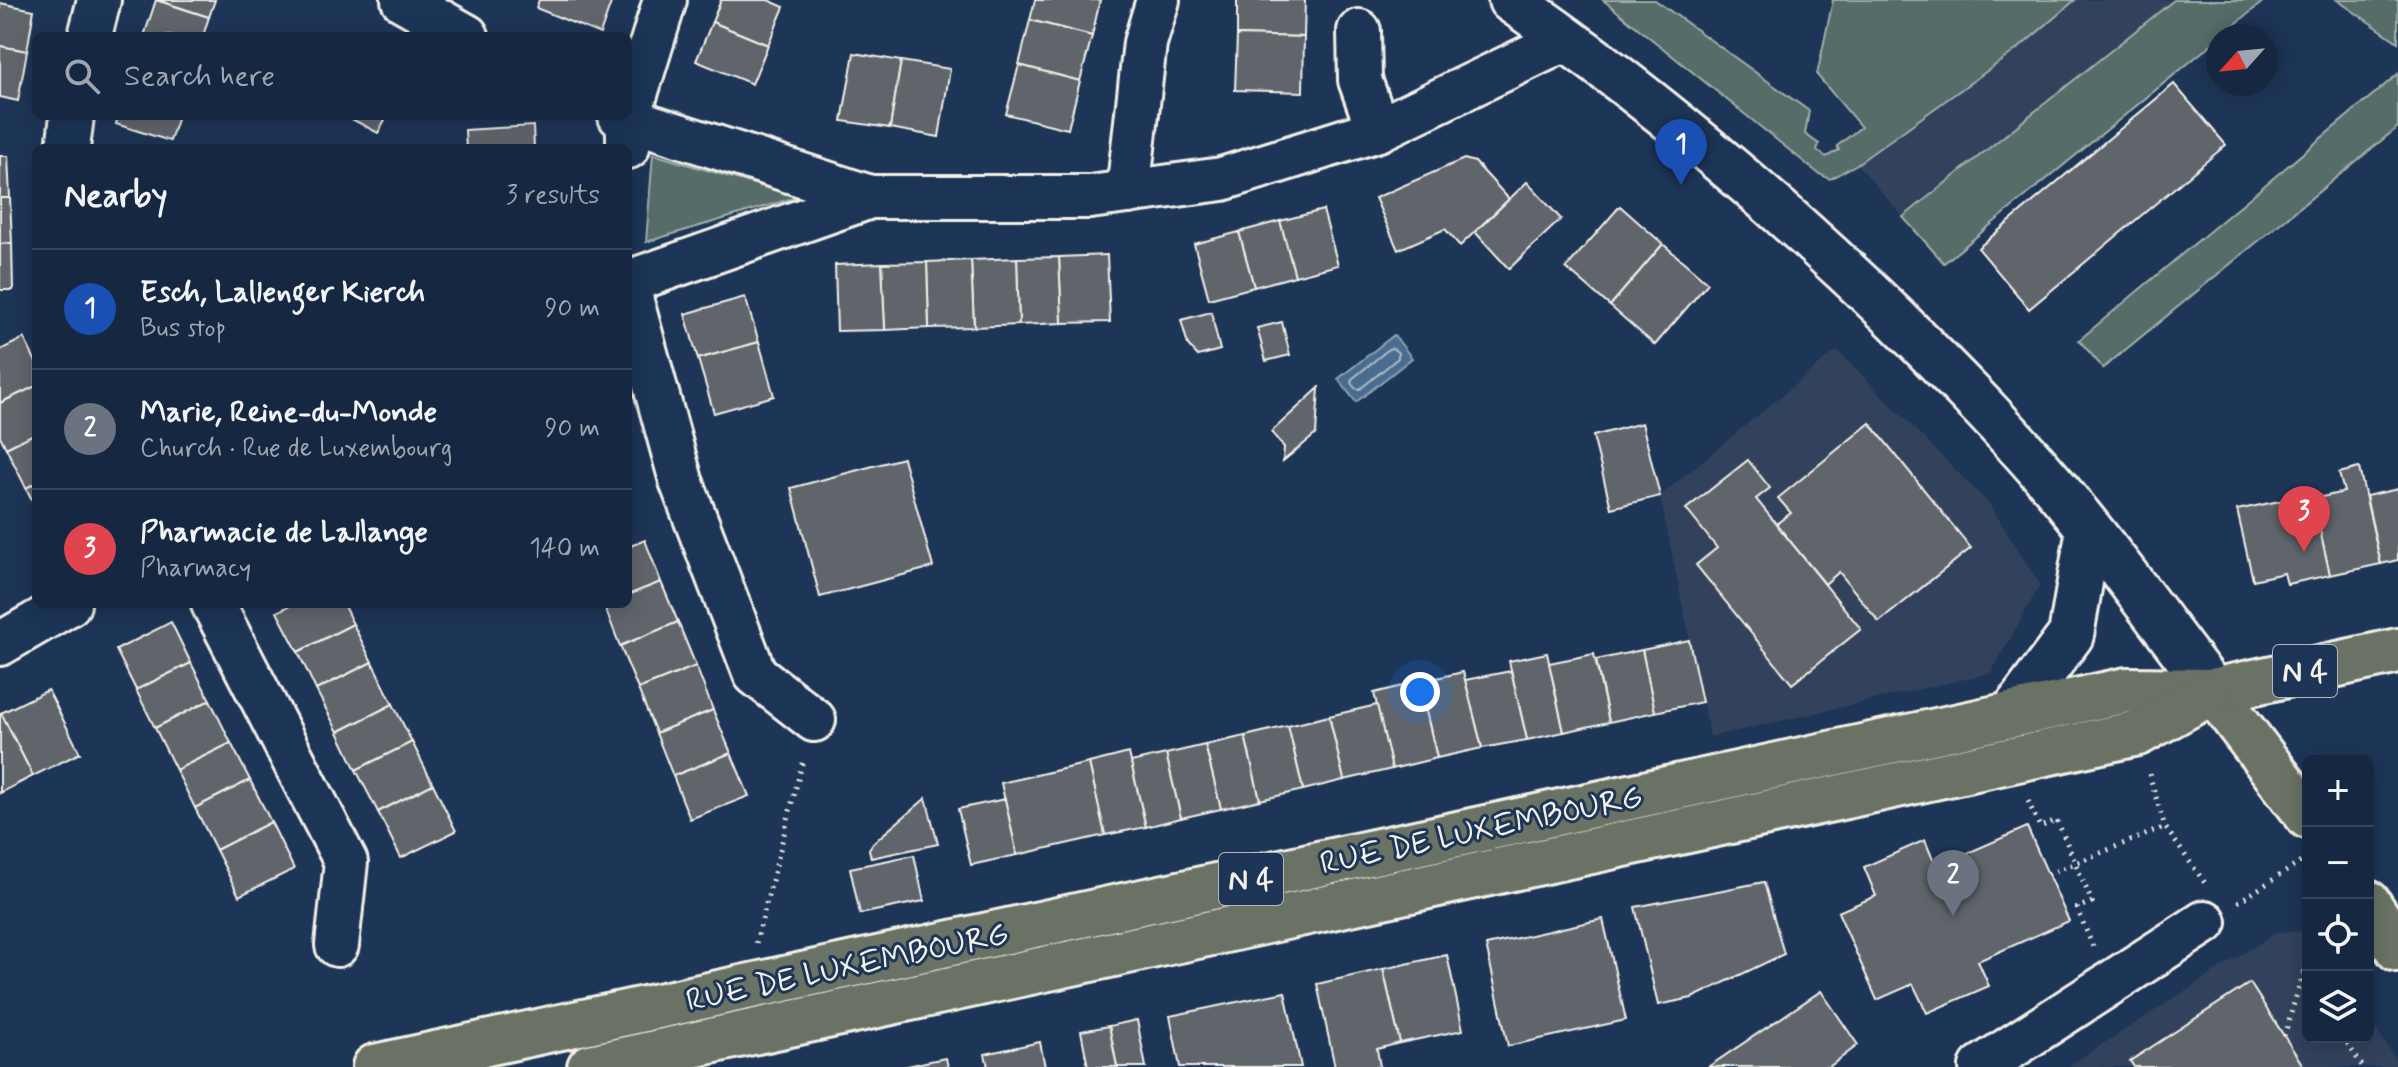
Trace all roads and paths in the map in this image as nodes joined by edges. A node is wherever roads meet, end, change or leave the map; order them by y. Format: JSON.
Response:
{"nodes":[{"id":1,"x":99,"y":0,"type":"edge"},
{"id":2,"x":403,"y":0,"type":"edge"},
{"id":3,"x":665,"y":0,"type":"edge"},
{"id":4,"x":1158,"y":0,"type":"edge"},
{"id":5,"x":1511,"y":0,"type":"edge"},
{"id":6,"x":1359,"y":31,"type":"dead end"},
{"id":7,"x":91,"y":32,"type":"edge"},
{"id":8,"x":460,"y":32,"type":"edge"},
{"id":9,"x":1567,"y":39,"type":"junction"},
{"id":10,"x":632,"y":108,"type":"edge"},
{"id":11,"x":72,"y":120,"type":"edge"},
{"id":12,"x":626,"y":128,"type":"edge"},
{"id":13,"x":1378,"y":130,"type":"junction"},
{"id":14,"x":68,"y":144,"type":"edge"},
{"id":15,"x":1128,"y":192,"type":"junction"},
{"id":16,"x":870,"y":197,"type":"junction"},
{"id":17,"x":632,"y":284,"type":"edge"},
{"id":18,"x":632,"y":300,"type":"edge"},
{"id":19,"x":2089,"y":529,"type":"junction"},
{"id":20,"x":62,"y":608,"type":"edge"},
{"id":21,"x":215,"y":608,"type":"edge"},
{"id":22,"x":0,"y":644,"type":"edge"},
{"id":23,"x":2398,"y":651,"type":"edge"},
{"id":24,"x":2213,"y":691,"type":"junction"},
{"id":25,"x":2012,"y":714,"type":"junction"},
{"id":26,"x":814,"y":720,"type":"joint"},
{"id":27,"x":2010,"y":761,"type":"junction"},
{"id":28,"x":2145,"y":763,"type":"dead end"},
{"id":29,"x":2302,"y":808,"type":"edge"},
{"id":30,"x":2165,"y":827,"type":"junction"},
{"id":31,"x":2302,"y":861,"type":"edge"},
{"id":32,"x":2075,"y":863,"type":"junction"},
{"id":33,"x":2048,"y":874,"type":"dead end"},
{"id":34,"x":2207,"y":905,"type":"junction"},
{"id":35,"x":2374,"y":912,"type":"edge"},
{"id":36,"x":337,"y":945,"type":"dead end"},
{"id":37,"x":2398,"y":949,"type":"edge"},
{"id":38,"x":2302,"y":977,"type":"edge"},
{"id":39,"x":764,"y":983,"type":"junction"},
{"id":40,"x":2109,"y":985,"type":"junction"},
{"id":41,"x":2284,"y":1036,"type":"dead end"},
{"id":42,"x":2347,"y":1043,"type":"edge"},
{"id":43,"x":375,"y":1067,"type":"edge"},
{"id":44,"x":590,"y":1067,"type":"edge"},
{"id":45,"x":1981,"y":1067,"type":"edge"},
{"id":46,"x":2363,"y":1067,"type":"edge"}],
"edges":[{"from":1,"to":7,"type":"street"},
{"from":2,"to":8,"type":"street"},
{"from":3,"to":10,"type":"street"},
{"from":4,"to":15,"type":"street"},
{"from":5,"to":9,"type":"main road"},
{"from":6,"to":13,"type":"street"},
{"from":9,"to":13,"type":"street"},
{"from":9,"to":19,"type":"main road"},
{"from":11,"to":14,"type":"street"},
{"from":12,"to":16,"type":"street"},
{"from":13,"to":15,"type":"street"},
{"from":15,"to":16,"type":"street"},
{"from":16,"to":17,"type":"street"},
{"from":18,"to":26,"type":"street"},
{"from":19,"to":24,"type":"main road"},
{"from":19,"to":25,"type":"main road"},
{"from":20,"to":22,"type":"street"},
{"from":21,"to":36,"type":"street"},
{"from":23,"to":24,"type":"main road","name":"RUE DE LUXEMBOURG","number":"N 4"},
{"from":24,"to":25,"type":"main road","name":"RUE DE LUXEMBOURG","number":"N 4"},
{"from":24,"to":27,"type":"main road","name":"RUE DE LUXEMBOURG","number":"N 4"},
{"from":24,"to":29,"type":"main road"},
{"from":25,"to":39,"type":"main road","name":"RUE DE LUXEMBOURG","number":"N 4"},
{"from":26,"to":39,"type":"path"},
{"from":27,"to":32,"type":"path"},
{"from":27,"to":44,"type":"main road","name":"RUE DE LUXEMBOURG","number":"N 4"},
{"from":28,"to":30,"type":"path"},
{"from":30,"to":32,"type":"path"},
{"from":30,"to":34,"type":"path"},
{"from":31,"to":34,"type":"path"},
{"from":32,"to":33,"type":"path"},
{"from":32,"to":40,"type":"path"},
{"from":34,"to":40,"type":"street"},
{"from":35,"to":37,"type":"main road"},
{"from":38,"to":41,"type":"path"},
{"from":39,"to":43,"type":"main road","name":"RUE DE LUXEMBOURG","number":"N 4"},
{"from":40,"to":45,"type":"street"},
{"from":42,"to":46,"type":"path"}]}
